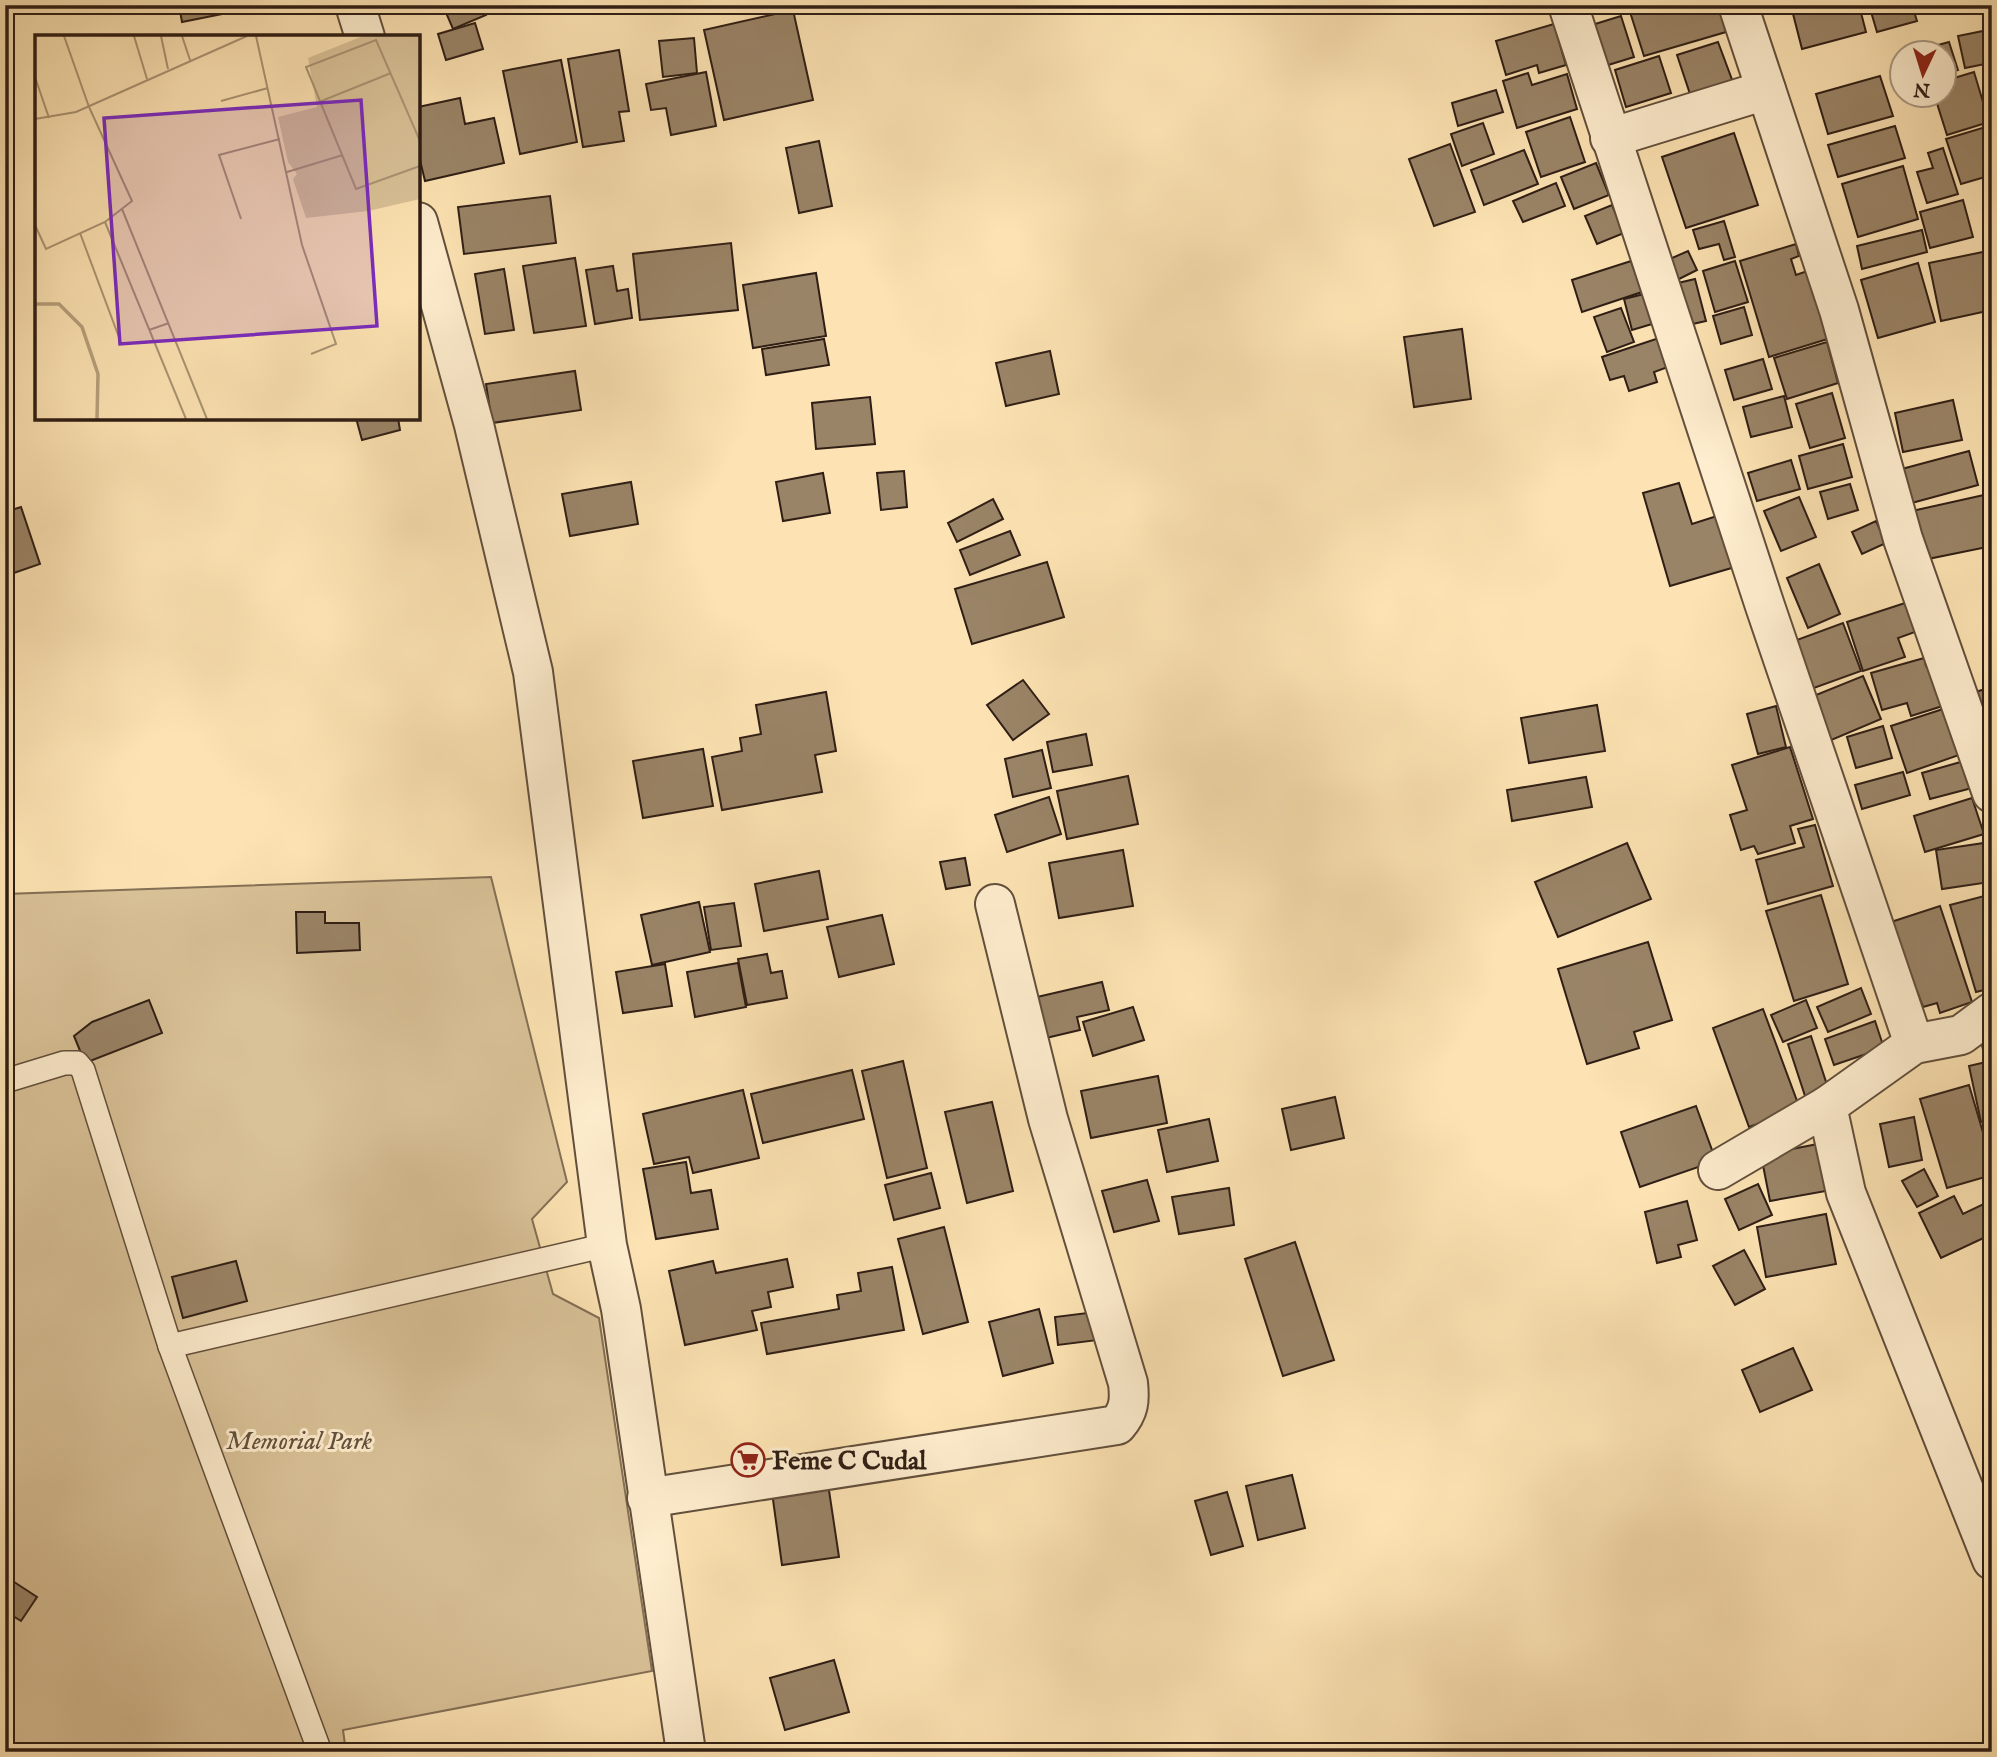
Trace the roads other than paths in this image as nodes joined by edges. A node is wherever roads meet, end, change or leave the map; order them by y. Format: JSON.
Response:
{"nodes":[{"id":1,"x":355,"y":5,"type":"edge"},
{"id":2,"x":1567,"y":5,"type":"edge"},
{"id":3,"x":1738,"y":5,"type":"edge"},
{"id":4,"x":364,"y":35,"type":"edge"},
{"id":5,"x":1766,"y":90,"type":"junction"},
{"id":6,"x":1610,"y":138,"type":"junction"},
{"id":7,"x":420,"y":229,"type":"edge"},
{"id":8,"x":1992,"y":793,"type":"edge"},
{"id":9,"x":995,"y":904,"type":"dead end"},
{"id":10,"x":1992,"y":1012,"type":"edge"},
{"id":11,"x":1914,"y":1044,"type":"junction"},
{"id":12,"x":5,"y":1081,"type":"edge"},
{"id":13,"x":1827,"y":1105,"type":"junction"},
{"id":14,"x":1718,"y":1170,"type":"dead end"},
{"id":15,"x":607,"y":1245,"type":"junction"},
{"id":16,"x":170,"y":1346,"type":"junction"},
{"id":17,"x":647,"y":1498,"type":"junction"},
{"id":18,"x":1992,"y":1560,"type":"edge"},
{"id":19,"x":320,"y":1752,"type":"edge"},
{"id":20,"x":686,"y":1752,"type":"edge"}],
"edges":[{"from":1,"to":4,"type":"street"},
{"from":2,"to":6,"type":"street"},
{"from":3,"to":5,"type":"street"},
{"from":5,"to":6,"type":"street"},
{"from":5,"to":8,"type":"street"},
{"from":6,"to":11,"type":"street"},
{"from":7,"to":15,"type":"street"},
{"from":9,"to":17,"type":"street"},
{"from":10,"to":11,"type":"street"},
{"from":11,"to":13,"type":"street"},
{"from":12,"to":16,"type":"lane"},
{"from":13,"to":14,"type":"street"},
{"from":13,"to":18,"type":"street"},
{"from":15,"to":16,"type":"lane"},
{"from":15,"to":17,"type":"street"},
{"from":16,"to":19,"type":"lane"},
{"from":17,"to":20,"type":"street"}]}
